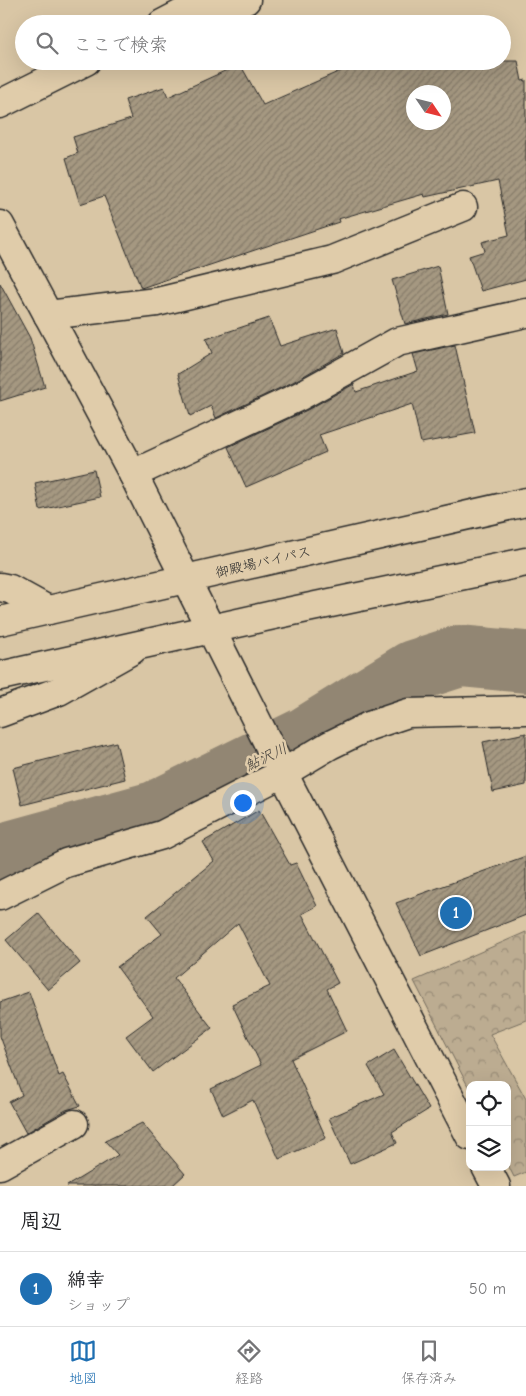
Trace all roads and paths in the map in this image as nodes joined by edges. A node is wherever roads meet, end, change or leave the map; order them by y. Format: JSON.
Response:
{"nodes":[{"id":1,"x":246,"y":0,"type":"edge"},
{"id":2,"x":179,"y":15,"type":"edge"},
{"id":3,"x":68,"y":70,"type":"edge"},
{"id":4,"x":0,"y":104,"type":"edge"},
{"id":5,"x":463,"y":207,"type":"dead end"},
{"id":6,"x":0,"y":225,"type":"edge"},
{"id":7,"x":526,"y":314,"type":"edge"},
{"id":8,"x":48,"y":315,"type":"junction"},
{"id":9,"x":133,"y":474,"type":"junction"},
{"id":10,"x":526,"y":502,"type":"edge"},
{"id":11,"x":526,"y":562,"type":"edge"},
{"id":12,"x":185,"y":580,"type":"junction"},
{"id":13,"x":0,"y":587,"type":"edge"},
{"id":14,"x":48,"y":610,"type":"junction"},
{"id":15,"x":0,"y":621,"type":"edge"},
{"id":16,"x":210,"y":628,"type":"junction"},
{"id":17,"x":140,"y":645,"type":"junction"},
{"id":18,"x":0,"y":676,"type":"edge"},
{"id":19,"x":526,"y":710,"type":"edge"},
{"id":20,"x":0,"y":713,"type":"edge"},
{"id":21,"x":281,"y":769,"type":"junction"},
{"id":22,"x":0,"y":896,"type":"edge"},
{"id":23,"x":74,"y":1124,"type":"dead end"},
{"id":24,"x":466,"y":1128,"type":"edge"},
{"id":25,"x":0,"y":1166,"type":"edge"},
{"id":26,"x":488,"y":1171,"type":"edge"},
{"id":27,"x":496,"y":1186,"type":"edge"}],
"edges":[{"from":1,"to":2,"type":"main road"},
{"from":3,"to":4,"type":"main road"},
{"from":5,"to":8,"type":"main road"},
{"from":6,"to":8,"type":"main road"},
{"from":7,"to":9,"type":"main road"},
{"from":8,"to":9,"type":"main road"},
{"from":9,"to":12,"type":"main road"},
{"from":10,"to":12,"type":"main road","name":"御殿場バイパス"},
{"from":11,"to":16,"type":"main road"},
{"from":12,"to":14,"type":"main road","name":"御殿場バイパス"},
{"from":12,"to":16,"type":"main road"},
{"from":13,"to":14,"type":"main road"},
{"from":14,"to":15,"type":"main road","name":"御殿場バイパス"},
{"from":16,"to":17,"type":"main road"},
{"from":16,"to":21,"type":"main road"},
{"from":17,"to":18,"type":"main road"},
{"from":17,"to":20,"type":"main road"},
{"from":19,"to":21,"type":"main road"},
{"from":21,"to":22,"type":"main road"},
{"from":21,"to":24,"type":"main road"},
{"from":23,"to":25,"type":"main road"},
{"from":26,"to":27,"type":"main road"}]}
